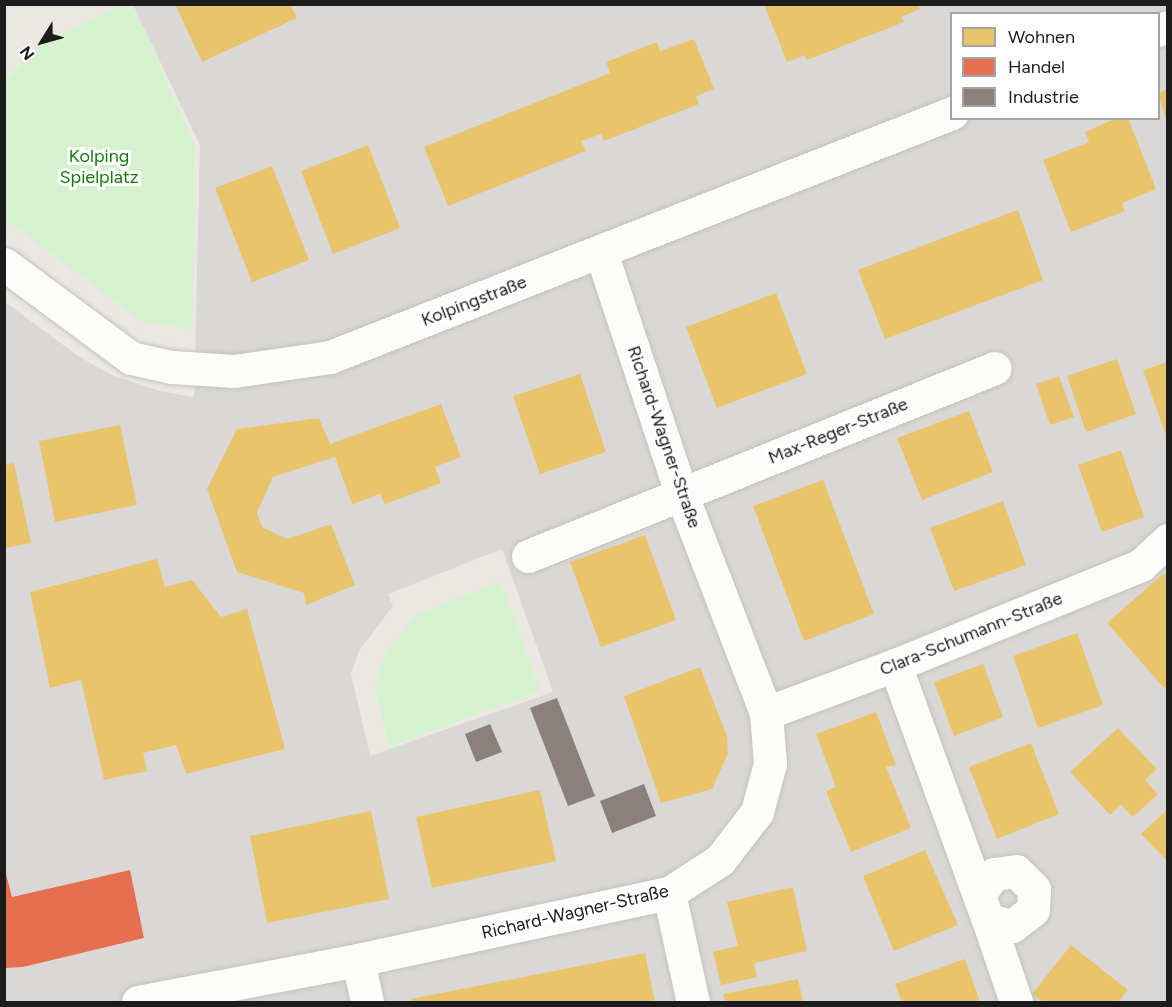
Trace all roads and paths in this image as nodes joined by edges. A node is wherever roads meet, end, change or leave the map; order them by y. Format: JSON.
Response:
{"nodes":[{"id":1,"x":950,"y":113,"type":"edge"},
{"id":2,"x":601,"y":252,"type":"junction"},
{"id":3,"x":4,"y":264,"type":"edge"},
{"id":4,"x":995,"y":368,"type":"dead end"},
{"id":5,"x":681,"y":493,"type":"junction"},
{"id":6,"x":1167,"y":540,"type":"edge"},
{"id":7,"x":528,"y":556,"type":"dead end"},
{"id":8,"x":895,"y":665,"type":"junction"},
{"id":9,"x":766,"y":713,"type":"junction"},
{"id":10,"x":669,"y":893,"type":"junction"},
{"id":11,"x":358,"y":960,"type":"junction"},
{"id":12,"x":138,"y":1002,"type":"edge"},
{"id":13,"x":367,"y":1002,"type":"edge"},
{"id":14,"x":693,"y":1002,"type":"edge"},
{"id":15,"x":1016,"y":1002,"type":"edge"}],
"edges":[{"from":1,"to":2,"type":"street","name":"Kolpingstraße"},
{"from":2,"to":3,"type":"street","name":"Kolpingstraße"},
{"from":2,"to":5,"type":"street","name":"Richard-Wagner-Straße"},
{"from":4,"to":5,"type":"street","name":"Max-Reger-Straße"},
{"from":5,"to":7,"type":"street","name":"Max-Reger-Straße"},
{"from":5,"to":9,"type":"street","name":"Richard-Wagner-Straße"},
{"from":6,"to":8,"type":"street","name":"Clara-Schumann-Straße"},
{"from":8,"to":9,"type":"street","name":"Clara-Schumann-Straße"},
{"from":8,"to":15,"type":"street"},
{"from":9,"to":10,"type":"street","name":"Richard-Wagner-Straße"},
{"from":10,"to":11,"type":"street","name":"Richard-Wagner-Straße"},
{"from":10,"to":14,"type":"street"},
{"from":11,"to":12,"type":"street","name":"Richard-Wagner-Straße"},
{"from":11,"to":13,"type":"street"}]}
